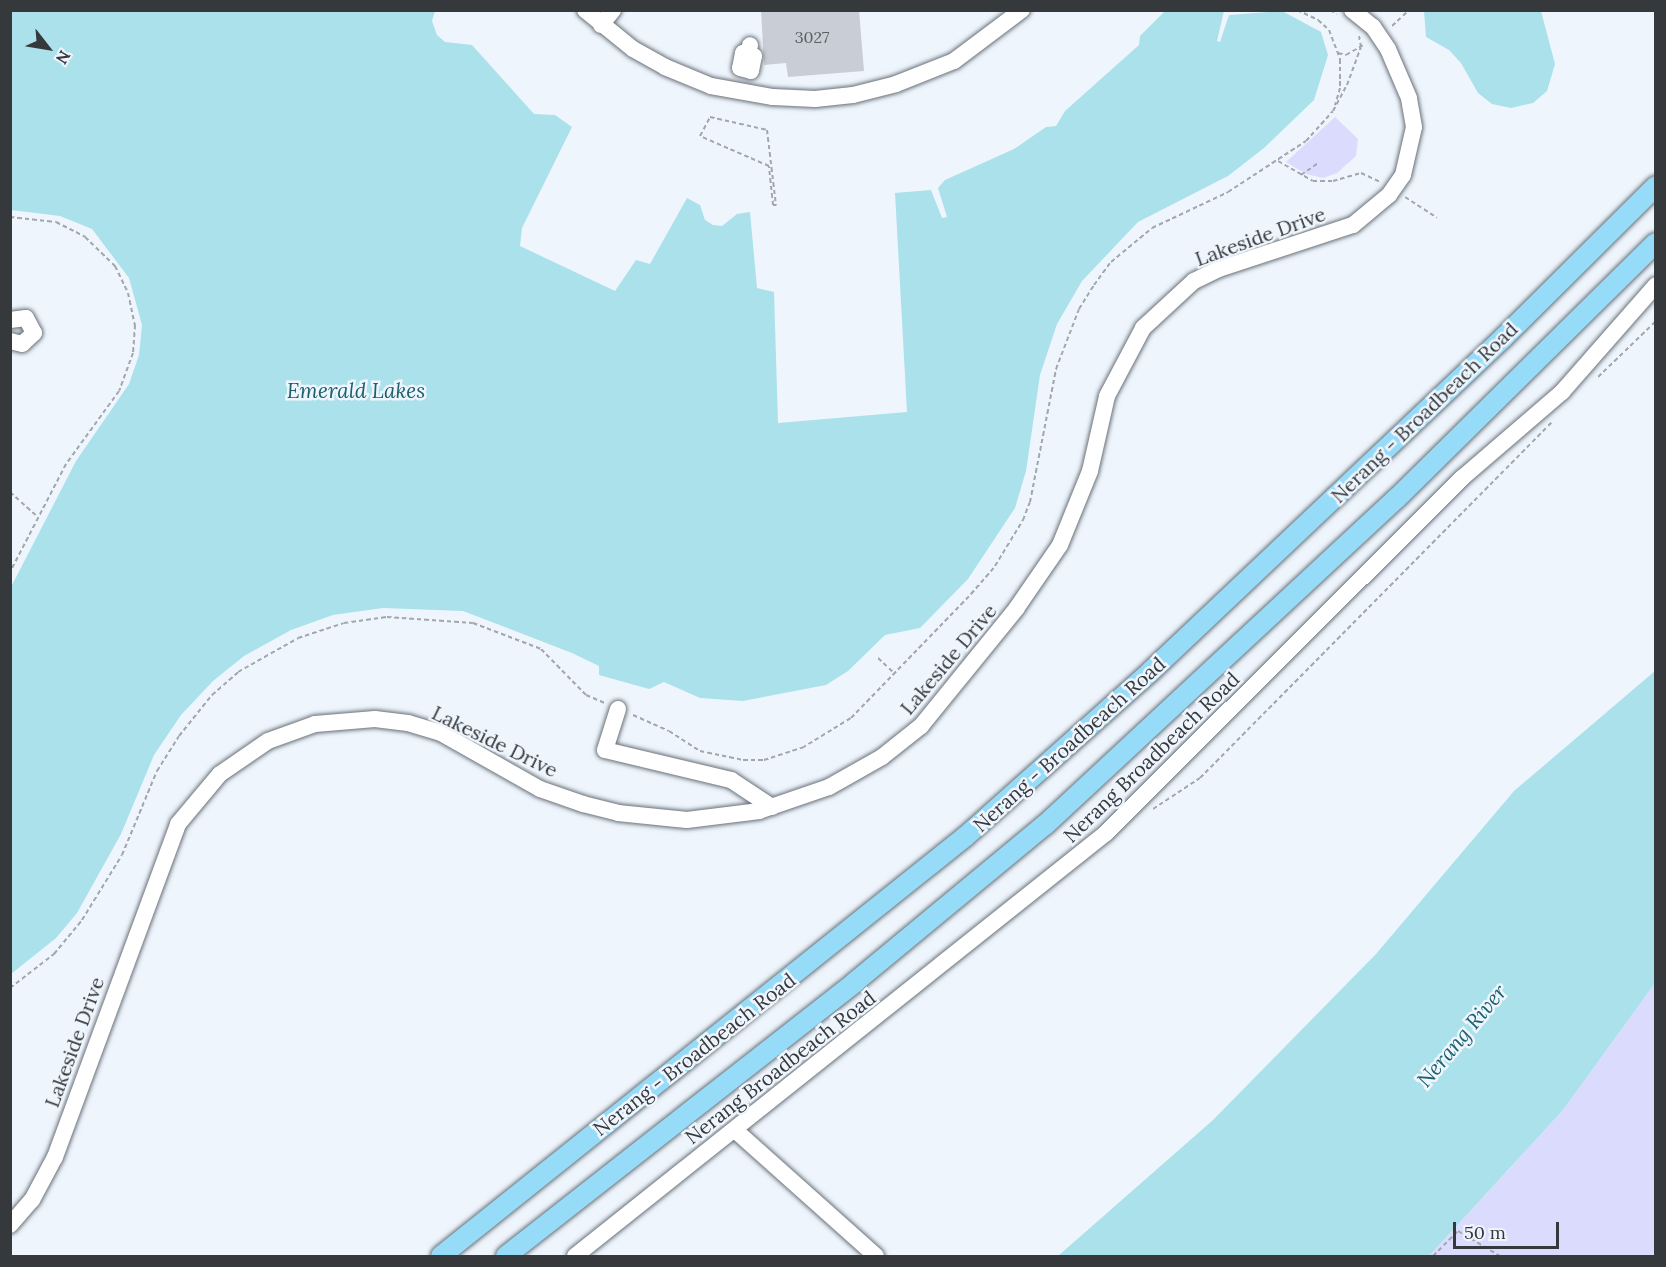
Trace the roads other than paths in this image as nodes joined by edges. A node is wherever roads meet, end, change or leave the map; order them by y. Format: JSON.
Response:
{"nodes":[{"id":1,"x":585,"y":10,"type":"edge"},
{"id":2,"x":613,"y":10,"type":"edge"},
{"id":3,"x":1022,"y":10,"type":"edge"},
{"id":4,"x":1352,"y":10,"type":"edge"},
{"id":5,"x":1370,"y":19,"type":"edge"},
{"id":6,"x":601,"y":25,"type":"junction"},
{"id":7,"x":748,"y":56,"type":"dead end"},
{"id":8,"x":741,"y":92,"type":"junction"},
{"id":9,"x":1656,"y":186,"type":"edge"},
{"id":10,"x":1656,"y":243,"type":"edge"},
{"id":11,"x":1656,"y":285,"type":"edge"},
{"id":12,"x":10,"y":320,"type":"edge"},
{"id":13,"x":11,"y":342,"type":"edge"},
{"id":14,"x":618,"y":708,"type":"dead end"},
{"id":15,"x":772,"y":807,"type":"junction"},
{"id":16,"x":735,"y":1130,"type":"junction"},
{"id":17,"x":10,"y":1225,"type":"edge"},
{"id":18,"x":441,"y":1257,"type":"edge"},
{"id":19,"x":506,"y":1257,"type":"edge"},
{"id":20,"x":575,"y":1257,"type":"edge"},
{"id":21,"x":876,"y":1257,"type":"edge"}],
"edges":[{"from":1,"to":6,"type":"street"},
{"from":2,"to":6,"type":"street"},
{"from":3,"to":8,"type":"street"},
{"from":4,"to":5,"type":"street","name":"Lakeside Drive"},
{"from":5,"to":15,"type":"street","name":"Lakeside Drive"},
{"from":6,"to":8,"type":"street"},
{"from":7,"to":8,"type":"street"},
{"from":9,"to":18,"type":"main road","name":"Nerang - Broadbeach Road"},
{"from":10,"to":19,"type":"main road","name":"Nerang - Broadbeach Road"},
{"from":11,"to":16,"type":"street","name":"Nerang Broadbeach Road"},
{"from":12,"to":13,"type":"street"},
{"from":14,"to":15,"type":"street"},
{"from":15,"to":17,"type":"street","name":"Lakeside Drive"},
{"from":16,"to":20,"type":"street","name":"Nerang Broadbeach Road"},
{"from":16,"to":21,"type":"street"}]}
